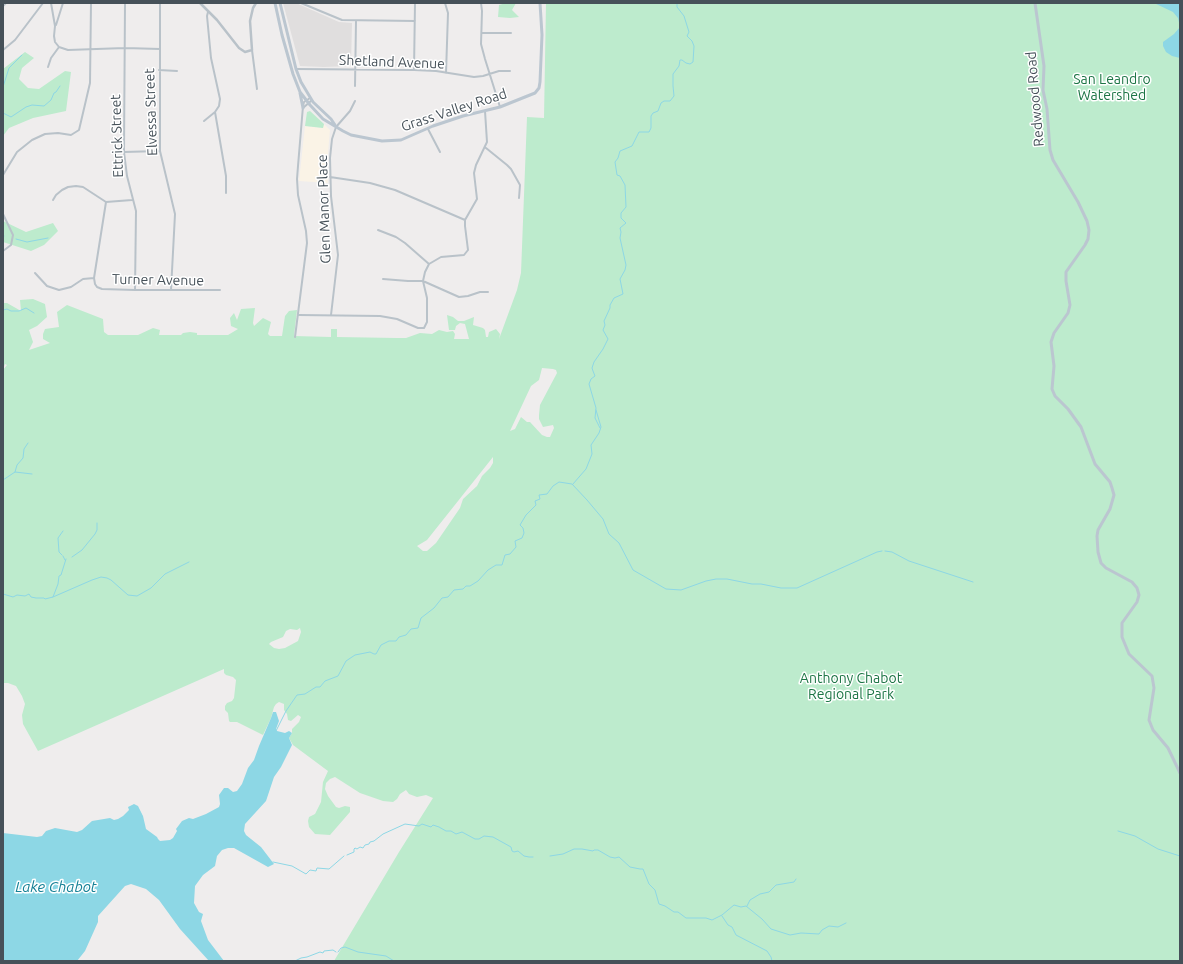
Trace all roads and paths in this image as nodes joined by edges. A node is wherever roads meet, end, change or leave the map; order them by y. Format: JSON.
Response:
{"nodes":[{"id":1,"x":6,"y":3,"type":"edge"},
{"id":2,"x":43,"y":3,"type":"edge"},
{"id":3,"x":51,"y":3,"type":"edge"},
{"id":4,"x":63,"y":3,"type":"edge"},
{"id":5,"x":91,"y":3,"type":"edge"},
{"id":6,"x":125,"y":3,"type":"edge"},
{"id":7,"x":160,"y":3,"type":"edge"},
{"id":8,"x":200,"y":3,"type":"edge"},
{"id":9,"x":256,"y":3,"type":"edge"},
{"id":10,"x":275,"y":3,"type":"edge"},
{"id":11,"x":280,"y":3,"type":"edge"},
{"id":12,"x":301,"y":3,"type":"edge"},
{"id":13,"x":415,"y":3,"type":"edge"},
{"id":14,"x":445,"y":3,"type":"edge"},
{"id":15,"x":481,"y":3,"type":"edge"},
{"id":16,"x":540,"y":3,"type":"edge"},
{"id":17,"x":1035,"y":3,"type":"edge"},
{"id":18,"x":3,"y":6,"type":"edge"},
{"id":19,"x":208,"y":12,"type":"junction"},
{"id":20,"x":356,"y":21,"type":"junction"},
{"id":21,"x":415,"y":21,"type":"junction"},
{"id":22,"x":55,"y":26,"type":"junction"},
{"id":23,"x":482,"y":33,"type":"junction"},
{"id":24,"x":511,"y":33,"type":"dead end"},
{"id":25,"x":59,"y":48,"type":"junction"},
{"id":26,"x":125,"y":48,"type":"junction"},
{"id":27,"x":91,"y":49,"type":"junction"},
{"id":28,"x":160,"y":49,"type":"junction"},
{"id":29,"x":3,"y":50,"type":"edge"},
{"id":30,"x":252,"y":50,"type":"junction"},
{"id":31,"x":48,"y":67,"type":"dead end"},
{"id":32,"x":160,"y":70,"type":"junction"},
{"id":33,"x":294,"y":70,"type":"junction"},
{"id":34,"x":355,"y":70,"type":"junction"},
{"id":35,"x":414,"y":70,"type":"junction"},
{"id":36,"x":510,"y":71,"type":"dead end"},
{"id":37,"x":177,"y":72,"type":"dead end"},
{"id":38,"x":446,"y":73,"type":"junction"},
{"id":39,"x":490,"y":74,"type":"junction"},
{"id":40,"x":355,"y":86,"type":"dead end"},
{"id":41,"x":257,"y":89,"type":"dead end"},
{"id":42,"x":300,"y":92,"type":"junction"},
{"id":43,"x":311,"y":99,"type":"junction"},
{"id":44,"x":307,"y":101,"type":"junction"},
{"id":45,"x":355,"y":101,"type":"dead end"},
{"id":46,"x":500,"y":107,"type":"junction"},
{"id":47,"x":303,"y":108,"type":"junction"},
{"id":48,"x":485,"y":111,"type":"junction"},
{"id":49,"x":215,"y":112,"type":"junction"},
{"id":50,"x":204,"y":121,"type":"dead end"},
{"id":51,"x":336,"y":127,"type":"junction"},
{"id":52,"x":428,"y":129,"type":"junction"},
{"id":53,"x":486,"y":148,"type":"junction"},
{"id":54,"x":160,"y":151,"type":"junction"},
{"id":55,"x":124,"y":152,"type":"junction"},
{"id":56,"x":440,"y":152,"type":"dead end"},
{"id":57,"x":3,"y":175,"type":"edge"},
{"id":58,"x":330,"y":177,"type":"junction"},
{"id":59,"x":226,"y":192,"type":"dead end"},
{"id":60,"x":519,"y":198,"type":"dead end"},
{"id":61,"x":54,"y":200,"type":"dead end"},
{"id":62,"x":133,"y":200,"type":"junction"},
{"id":63,"x":106,"y":202,"type":"junction"},
{"id":64,"x":3,"y":214,"type":"edge"},
{"id":65,"x":465,"y":220,"type":"junction"},
{"id":66,"x":378,"y":230,"type":"dead end"},
{"id":67,"x":3,"y":251,"type":"edge"},
{"id":68,"x":429,"y":264,"type":"junction"},
{"id":69,"x":35,"y":273,"type":"dead end"},
{"id":70,"x":94,"y":278,"type":"junction"},
{"id":71,"x":383,"y":279,"type":"dead end"},
{"id":72,"x":423,"y":281,"type":"junction"},
{"id":73,"x":135,"y":290,"type":"junction"},
{"id":74,"x":171,"y":290,"type":"junction"},
{"id":75,"x":220,"y":290,"type":"dead end"},
{"id":76,"x":488,"y":292,"type":"dead end"},
{"id":77,"x":299,"y":315,"type":"junction"},
{"id":78,"x":331,"y":316,"type":"junction"},
{"id":79,"x":295,"y":336,"type":"dead end"},
{"id":80,"x":1180,"y":773,"type":"edge"}],
"edges":[{"from":1,"to":18,"type":"street"},
{"from":2,"to":29,"type":"street"},
{"from":3,"to":22,"type":"street"},
{"from":4,"to":22,"type":"street"},
{"from":5,"to":27,"type":"street"},
{"from":6,"to":26,"type":"street","name":"Ettrick Street"},
{"from":7,"to":28,"type":"street","name":"Elvessa Street"},
{"from":8,"to":19,"type":"street"},
{"from":9,"to":30,"type":"street"},
{"from":10,"to":33,"type":"main road"},
{"from":11,"to":33,"type":"main road"},
{"from":12,"to":20,"type":"street"},
{"from":13,"to":21,"type":"street"},
{"from":14,"to":38,"type":"street"},
{"from":15,"to":23,"type":"street"},
{"from":16,"to":46,"type":"main road","name":"Grass Valley Road"},
{"from":17,"to":80,"type":"main road","name":"Redwood Road"},
{"from":19,"to":30,"type":"street"},
{"from":19,"to":49,"type":"street"},
{"from":20,"to":21,"type":"street"},
{"from":20,"to":34,"type":"street"},
{"from":21,"to":35,"type":"street"},
{"from":22,"to":25,"type":"street"},
{"from":23,"to":24,"type":"street"},
{"from":23,"to":39,"type":"street"},
{"from":25,"to":27,"type":"street"},
{"from":25,"to":31,"type":"street"},
{"from":26,"to":27,"type":"street"},
{"from":26,"to":28,"type":"street"},
{"from":26,"to":55,"type":"street","name":"Ettrick Street"},
{"from":27,"to":57,"type":"street"},
{"from":28,"to":32,"type":"street","name":"Elvessa Street"},
{"from":30,"to":41,"type":"street"},
{"from":32,"to":37,"type":"street"},
{"from":32,"to":54,"type":"street","name":"Elvessa Street"},
{"from":33,"to":34,"type":"street","name":"Shetland Avenue"},
{"from":33,"to":42,"type":"main road"},
{"from":33,"to":43,"type":"main road","name":"Grass Valley Road"},
{"from":34,"to":35,"type":"street","name":"Shetland Avenue"},
{"from":34,"to":40,"type":"street"},
{"from":35,"to":38,"type":"street","name":"Shetland Avenue"},
{"from":36,"to":39,"type":"street","name":"Shetland Avenue"},
{"from":38,"to":39,"type":"street","name":"Shetland Avenue"},
{"from":39,"to":46,"type":"street"},
{"from":42,"to":44,"type":"main road","name":"Grass Valley Road"},
{"from":42,"to":47,"type":"main road"},
{"from":43,"to":44,"type":"street"},
{"from":43,"to":51,"type":"main road","name":"Grass Valley Road"},
{"from":44,"to":47,"type":"street"},
{"from":44,"to":51,"type":"main road","name":"Grass Valley Road"},
{"from":45,"to":51,"type":"street"},
{"from":46,"to":48,"type":"main road","name":"Grass Valley Road"},
{"from":47,"to":77,"type":"street"},
{"from":48,"to":52,"type":"main road","name":"Grass Valley Road"},
{"from":48,"to":53,"type":"street"},
{"from":49,"to":50,"type":"street"},
{"from":49,"to":59,"type":"street"},
{"from":51,"to":52,"type":"main road","name":"Grass Valley Road"},
{"from":51,"to":58,"type":"street","name":"Glen Manor Place"},
{"from":52,"to":56,"type":"street"},
{"from":53,"to":60,"type":"street"},
{"from":53,"to":65,"type":"street"},
{"from":54,"to":55,"type":"street"},
{"from":54,"to":74,"type":"street","name":"Elvessa Street"},
{"from":55,"to":62,"type":"street","name":"Ettrick Street"},
{"from":58,"to":65,"type":"street"},
{"from":58,"to":78,"type":"street","name":"Glen Manor Place"},
{"from":61,"to":63,"type":"street"},
{"from":62,"to":63,"type":"street"},
{"from":62,"to":73,"type":"street","name":"Ettrick Street"},
{"from":63,"to":70,"type":"street"},
{"from":64,"to":67,"type":"street"},
{"from":65,"to":68,"type":"street"},
{"from":66,"to":68,"type":"street"},
{"from":68,"to":72,"type":"street"},
{"from":69,"to":70,"type":"street"},
{"from":70,"to":73,"type":"street","name":"Turner Avenue"},
{"from":71,"to":72,"type":"street"},
{"from":72,"to":76,"type":"street"},
{"from":72,"to":78,"type":"street"},
{"from":73,"to":74,"type":"street","name":"Turner Avenue"},
{"from":74,"to":75,"type":"street","name":"Turner Avenue"},
{"from":77,"to":78,"type":"street"},
{"from":77,"to":79,"type":"street"}]}
